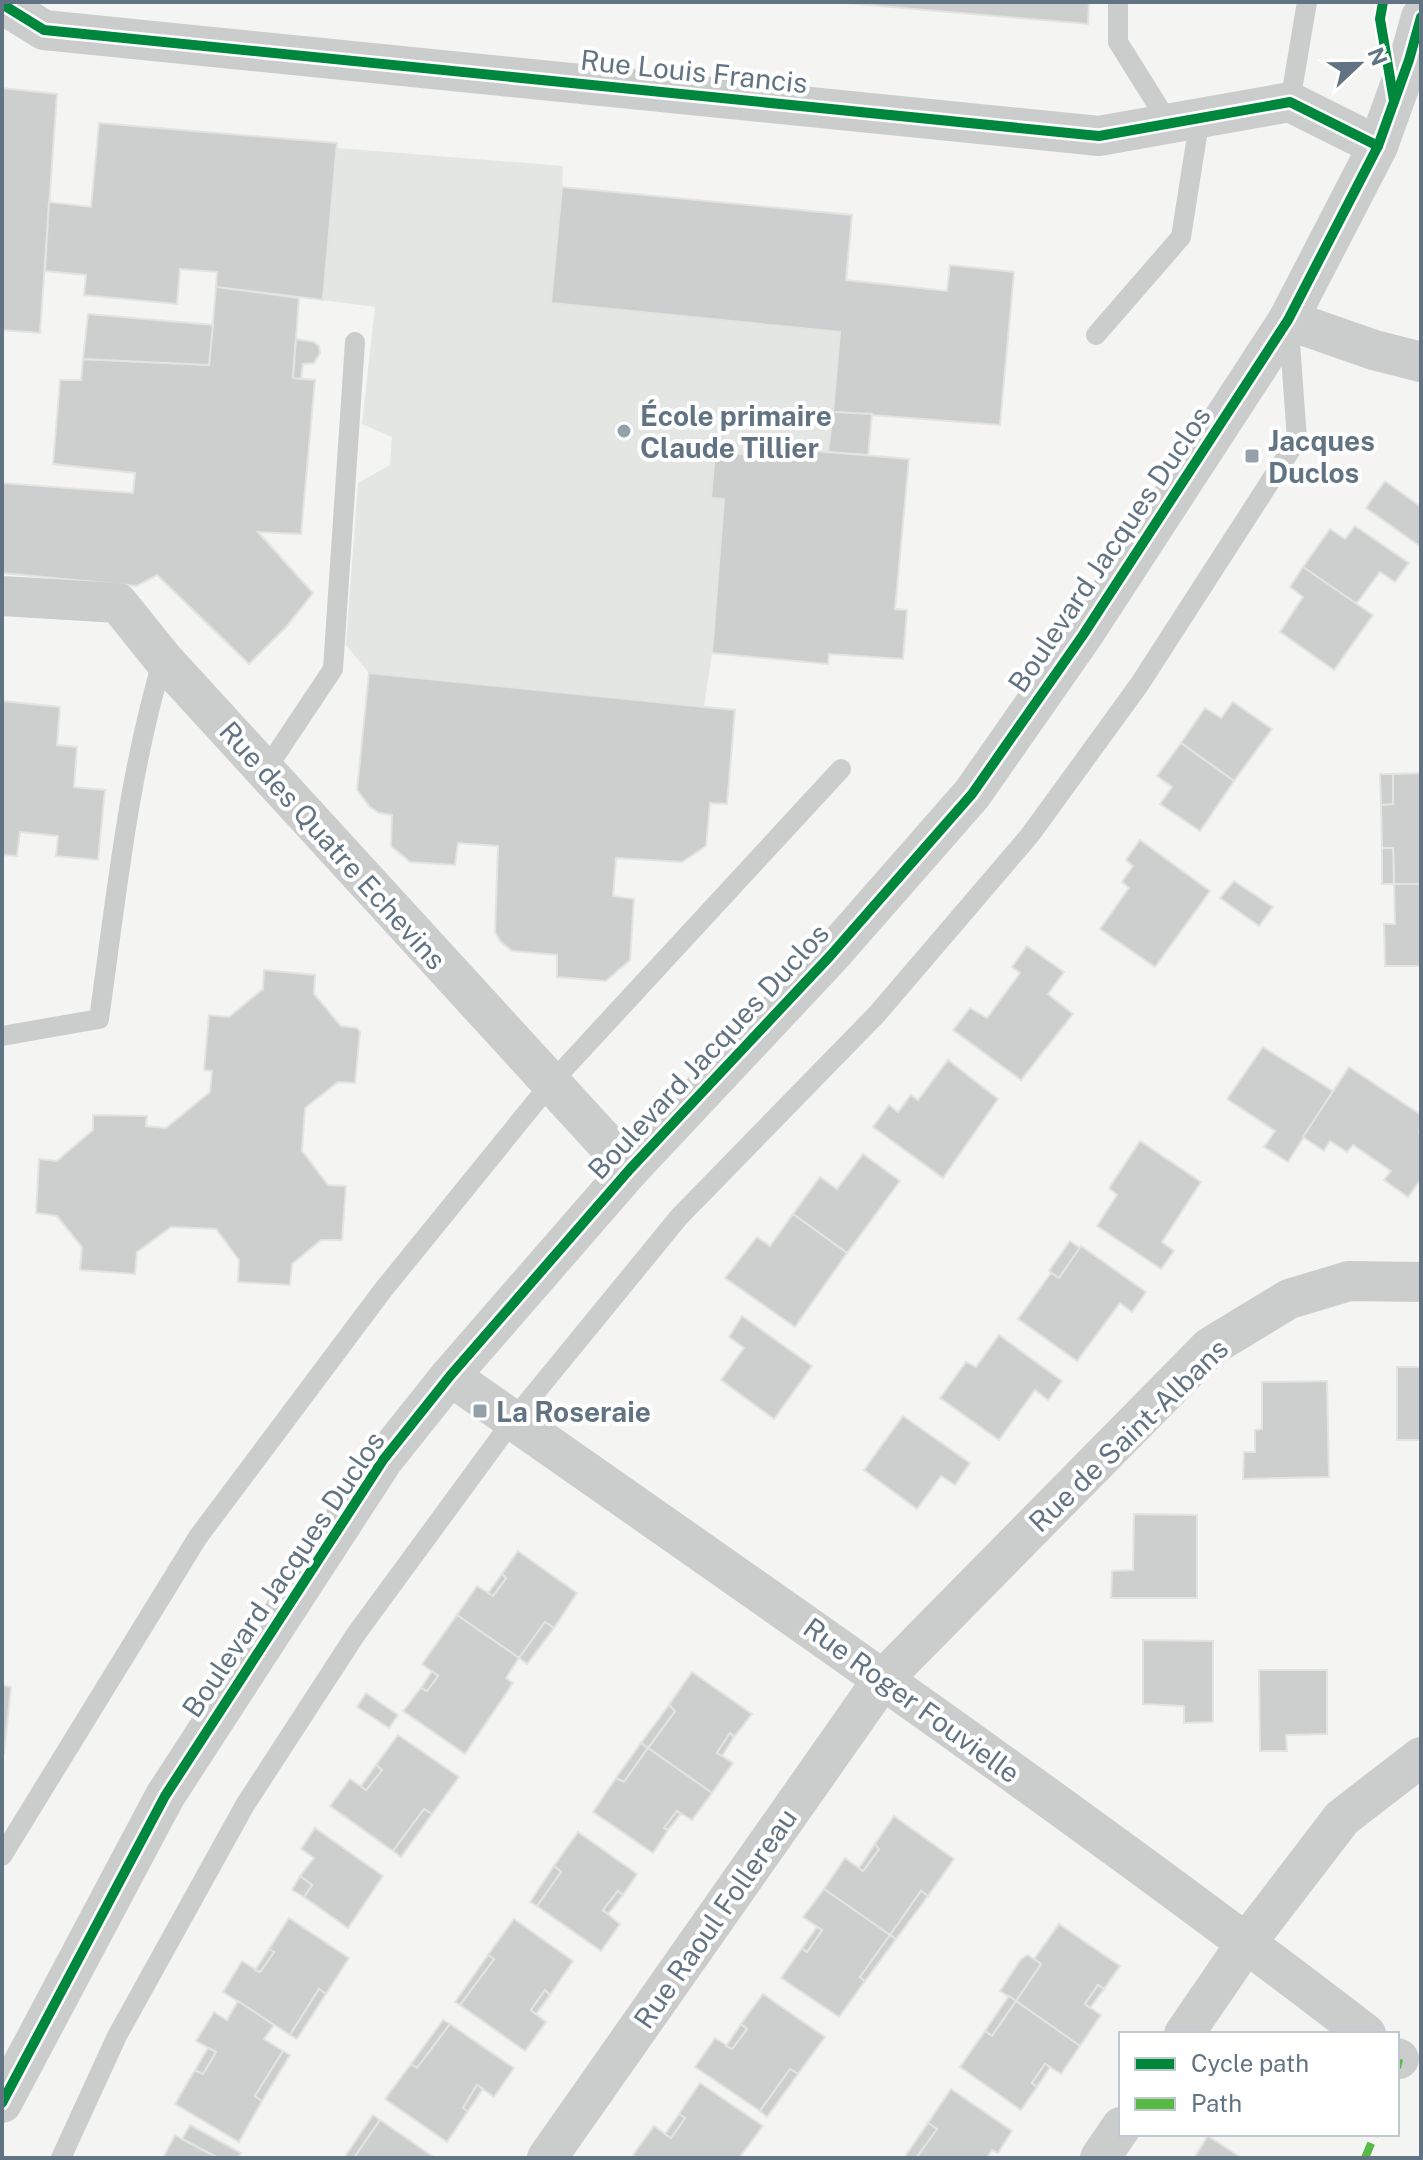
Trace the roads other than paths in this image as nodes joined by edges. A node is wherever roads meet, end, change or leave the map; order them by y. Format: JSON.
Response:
{"nodes":[{"id":1,"x":1118,"y":2,"type":"edge"},
{"id":2,"x":1307,"y":2,"type":"edge"},
{"id":3,"x":2,"y":4,"type":"edge"},
{"id":4,"x":1421,"y":17,"type":"edge"},
{"id":5,"x":1290,"y":102,"type":"junction"},
{"id":6,"x":1184,"y":120,"type":"junction"},
{"id":7,"x":1378,"y":146,"type":"junction"},
{"id":8,"x":1288,"y":320,"type":"junction"},
{"id":9,"x":1096,"y":335,"type":"dead end"},
{"id":10,"x":355,"y":342,"type":"dead end"},
{"id":11,"x":1421,"y":362,"type":"edge"},
{"id":12,"x":2,"y":596,"type":"edge"},
{"id":13,"x":163,"y":659,"type":"junction"},
{"id":14,"x":841,"y":769,"type":"dead end"},
{"id":15,"x":265,"y":771,"type":"junction"},
{"id":16,"x":2,"y":1036,"type":"edge"},
{"id":17,"x":551,"y":1083,"type":"junction"},
{"id":18,"x":630,"y":1169,"type":"junction"},
{"id":19,"x":1421,"y":1282,"type":"edge"},
{"id":20,"x":450,"y":1376,"type":"junction"},
{"id":21,"x":513,"y":1420,"type":"junction"},
{"id":22,"x":883,"y":1679,"type":"junction"},
{"id":23,"x":1421,"y":1757,"type":"edge"},
{"id":24,"x":2,"y":1856,"type":"edge"},
{"id":25,"x":1247,"y":1942,"type":"junction"},
{"id":26,"x":1185,"y":2032,"type":"edge"},
{"id":27,"x":1363,"y":2032,"type":"edge"},
{"id":28,"x":2,"y":2103,"type":"edge"},
{"id":29,"x":1119,"y":2130,"type":"edge"},
{"id":30,"x":61,"y":2158,"type":"edge"},
{"id":31,"x":547,"y":2158,"type":"edge"},
{"id":32,"x":1100,"y":2158,"type":"edge"}],
"edges":[{"from":1,"to":6,"type":"lane"},
{"from":2,"to":5,"type":"lane"},
{"from":3,"to":6,"type":"street","name":"Rue Louis Francis"},
{"from":4,"to":7,"type":"street","name":"Boulevard Jacques Duclos"},
{"from":5,"to":6,"type":"street","name":"Rue Louis Francis"},
{"from":5,"to":7,"type":"street"},
{"from":6,"to":9,"type":"lane"},
{"from":7,"to":8,"type":"street","name":"Boulevard Jacques Duclos"},
{"from":8,"to":11,"type":"street"},
{"from":8,"to":18,"type":"street","name":"Boulevard Jacques Duclos"},
{"from":8,"to":21,"type":"lane"},
{"from":10,"to":15,"type":"lane"},
{"from":12,"to":13,"type":"street","name":"Rue des Quatre Echevins"},
{"from":13,"to":15,"type":"street","name":"Rue des Quatre Echevins"},
{"from":13,"to":16,"type":"lane"},
{"from":14,"to":17,"type":"lane"},
{"from":15,"to":17,"type":"street","name":"Rue des Quatre Echevins"},
{"from":17,"to":18,"type":"street","name":"Rue des Quatre Echevins"},
{"from":17,"to":24,"type":"lane"},
{"from":18,"to":20,"type":"street","name":"Boulevard Jacques Duclos"},
{"from":19,"to":22,"type":"street","name":"Rue de Saint-Albans"},
{"from":20,"to":21,"type":"street","name":"Rue Roger Fouvielle"},
{"from":20,"to":28,"type":"street","name":"Boulevard Jacques Duclos"},
{"from":21,"to":22,"type":"street","name":"Rue Roger Fouvielle"},
{"from":21,"to":30,"type":"lane"},
{"from":22,"to":25,"type":"street","name":"Rue Roger Fouvielle"},
{"from":22,"to":31,"type":"street","name":"Rue Raoul Follereau"},
{"from":23,"to":25,"type":"street"},
{"from":25,"to":26,"type":"street"},
{"from":25,"to":27,"type":"street","name":"Rue Roger Fouvielle"},
{"from":29,"to":32,"type":"street"}]}
